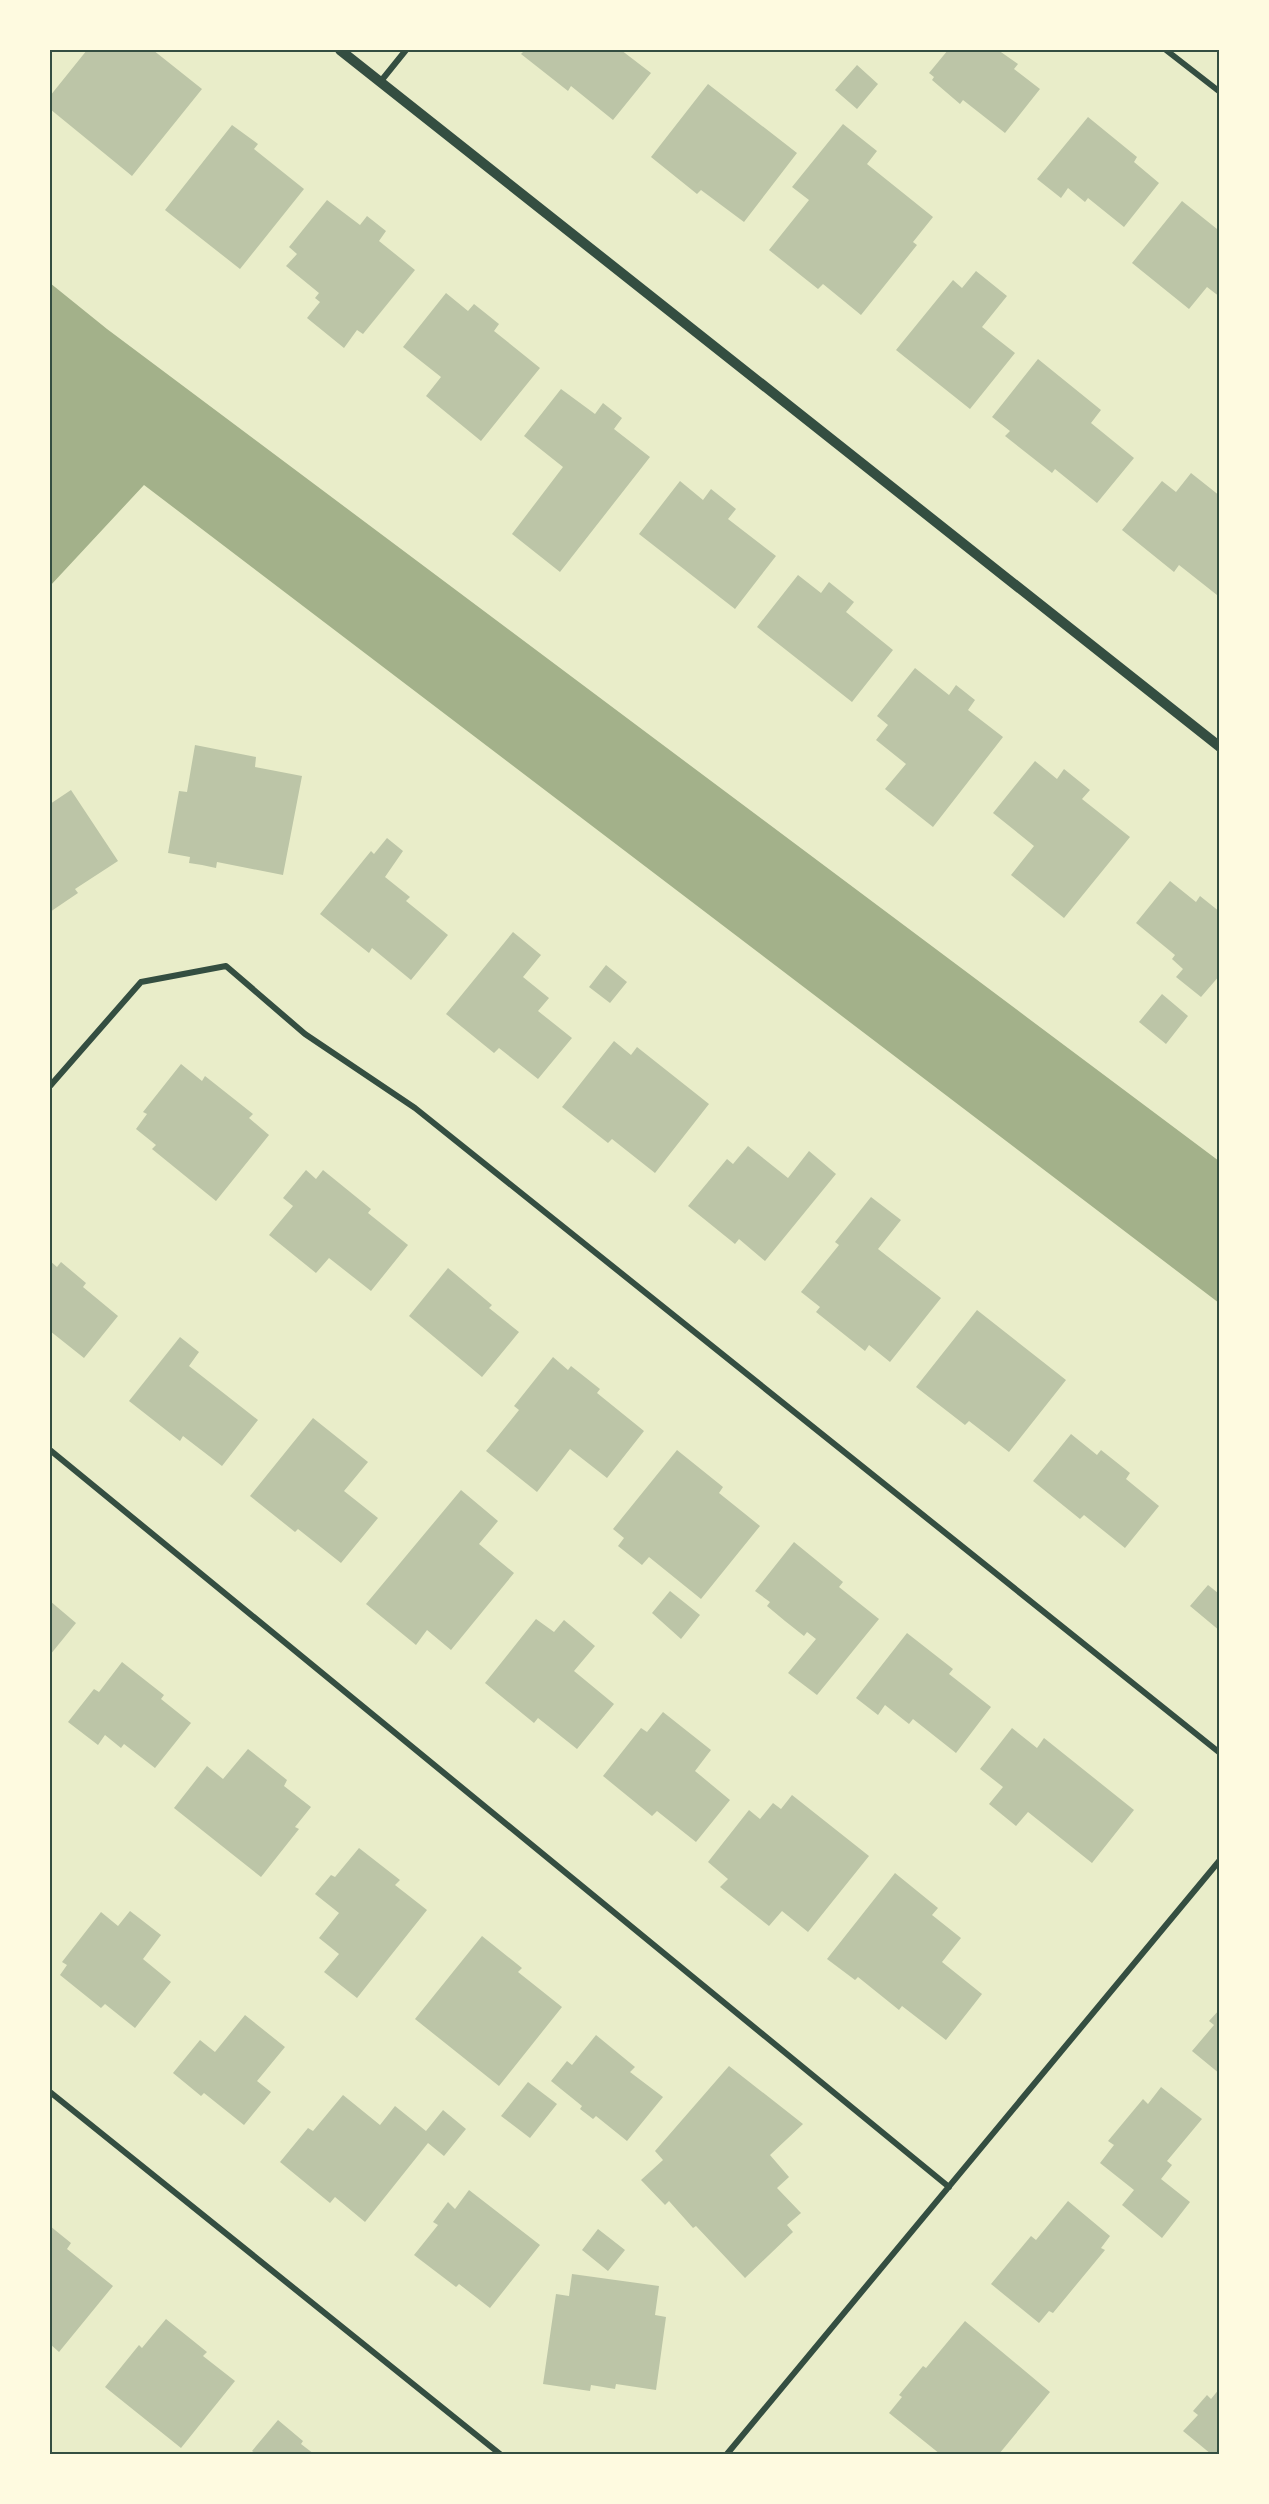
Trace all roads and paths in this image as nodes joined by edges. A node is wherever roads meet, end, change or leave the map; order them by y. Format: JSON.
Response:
{"nodes":[{"id":1,"x":340,"y":50,"type":"edge"},
{"id":2,"x":406,"y":50,"type":"edge"},
{"id":3,"x":1166,"y":50,"type":"edge"},
{"id":4,"x":381,"y":81,"type":"junction"},
{"id":5,"x":1220,"y":92,"type":"edge"},
{"id":6,"x":1220,"y":747,"type":"edge"},
{"id":7,"x":50,"y":1086,"type":"edge"},
{"id":8,"x":50,"y":1450,"type":"edge"},
{"id":9,"x":1220,"y":1753,"type":"edge"},
{"id":10,"x":1220,"y":1860,"type":"edge"},
{"id":11,"x":50,"y":2092,"type":"edge"},
{"id":12,"x":949,"y":2187,"type":"junction"},
{"id":13,"x":500,"y":2454,"type":"edge"},
{"id":14,"x":727,"y":2454,"type":"edge"}],
"edges":[{"from":1,"to":4,"type":"street"},
{"from":2,"to":4,"type":"street"},
{"from":3,"to":5,"type":"street"},
{"from":4,"to":6,"type":"street"},
{"from":7,"to":9,"type":"street"},
{"from":8,"to":12,"type":"street"},
{"from":10,"to":12,"type":"street"},
{"from":11,"to":13,"type":"street"},
{"from":12,"to":14,"type":"street"}]}
